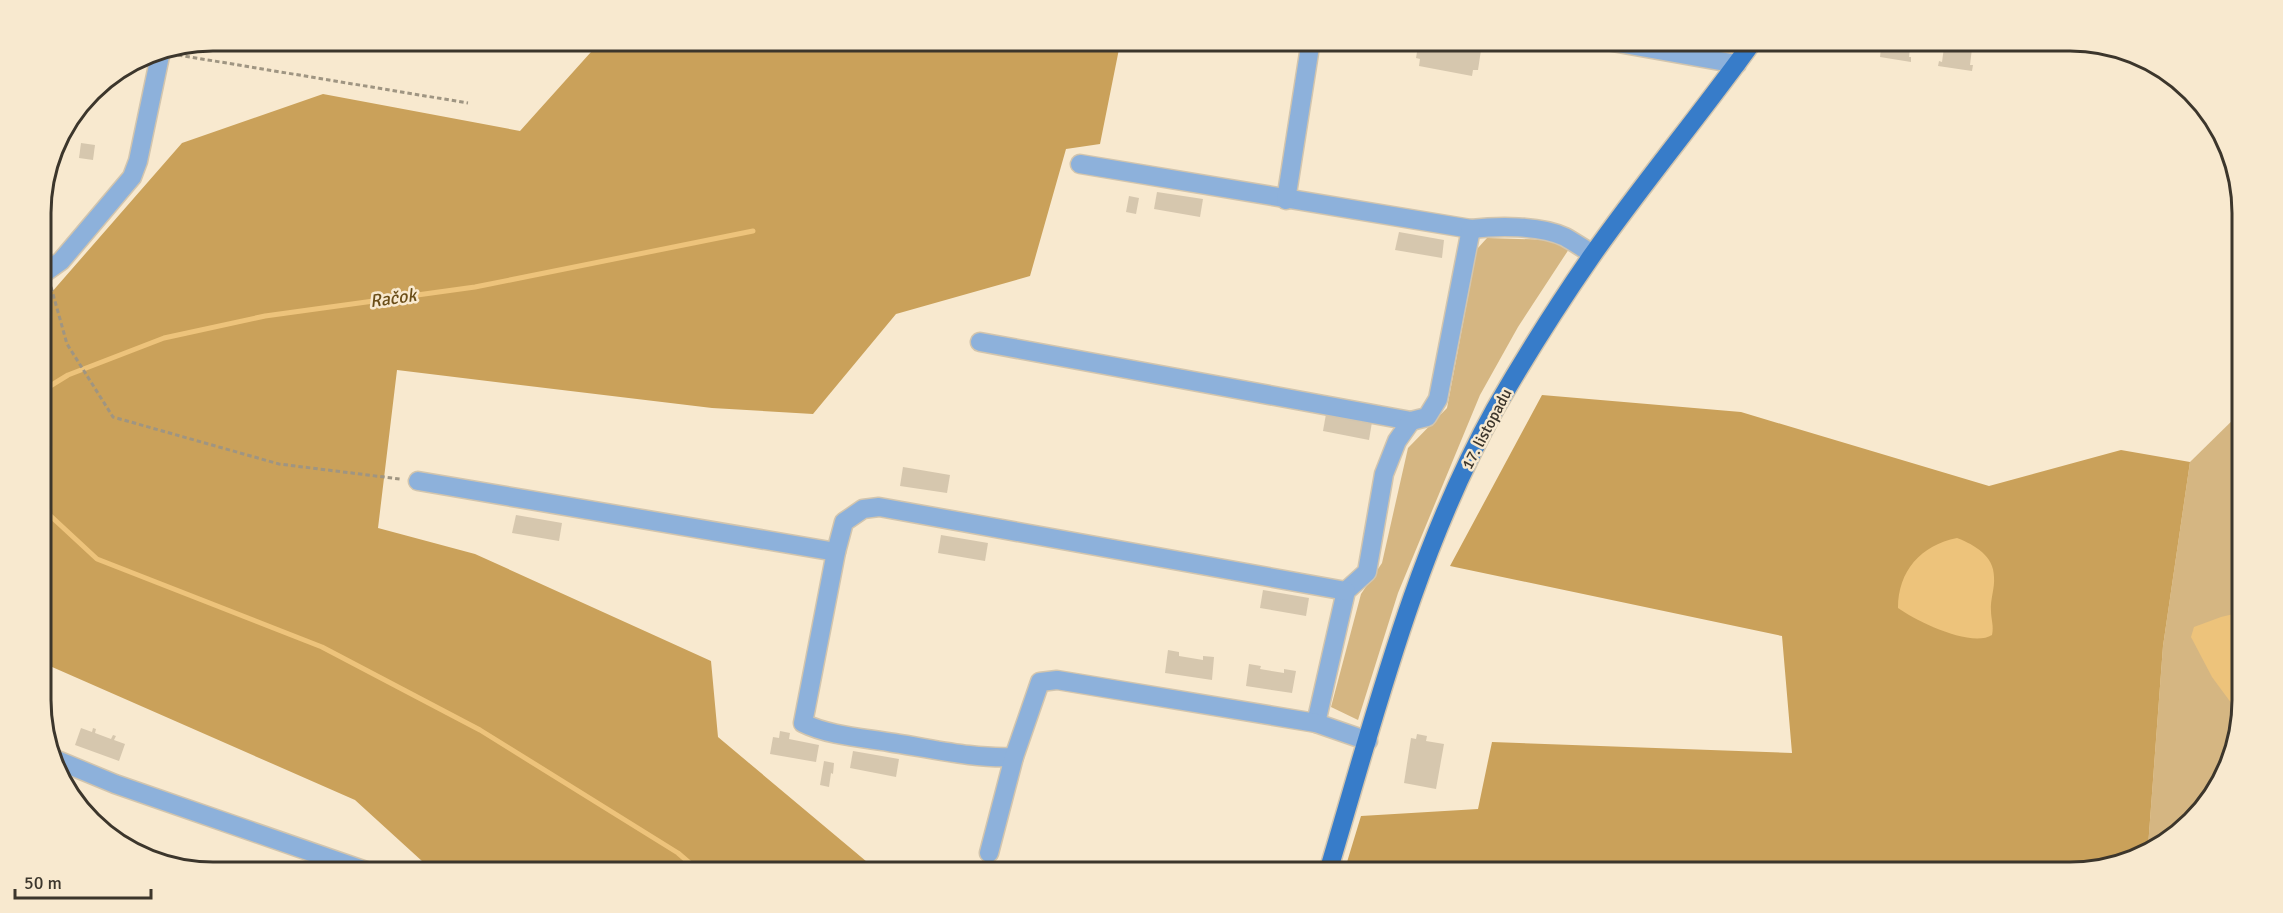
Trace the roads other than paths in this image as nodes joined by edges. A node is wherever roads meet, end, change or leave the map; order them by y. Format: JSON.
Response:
{"nodes":[{"id":1,"x":1309,"y":51,"type":"edge"},
{"id":2,"x":1663,"y":51,"type":"edge"},
{"id":3,"x":1746,"y":51,"type":"edge"},
{"id":4,"x":158,"y":61,"type":"edge"},
{"id":5,"x":1737,"y":64,"type":"junction"},
{"id":6,"x":1080,"y":164,"type":"dead end"},
{"id":7,"x":1286,"y":200,"type":"junction"},
{"id":8,"x":1471,"y":230,"type":"junction"},
{"id":9,"x":1593,"y":254,"type":"junction"},
{"id":10,"x":51,"y":267,"type":"edge"},
{"id":11,"x":980,"y":342,"type":"dead end"},
{"id":12,"x":1411,"y":421,"type":"junction"},
{"id":13,"x":418,"y":482,"type":"road end"},
{"id":14,"x":836,"y":552,"type":"junction"},
{"id":15,"x":1346,"y":591,"type":"junction"},
{"id":16,"x":1316,"y":723,"type":"junction"},
{"id":17,"x":1368,"y":741,"type":"junction"},
{"id":18,"x":1014,"y":758,"type":"junction"},
{"id":19,"x":64,"y":763,"type":"edge"},
{"id":20,"x":989,"y":853,"type":"dead end"},
{"id":21,"x":340,"y":862,"type":"edge"},
{"id":22,"x":1331,"y":862,"type":"edge"}],
"edges":[{"from":1,"to":7,"type":"street"},
{"from":2,"to":5,"type":"street"},
{"from":3,"to":5,"type":"main road","name":"17. listopadu"},
{"from":4,"to":10,"type":"street"},
{"from":5,"to":9,"type":"main road","name":"17. listopadu"},
{"from":6,"to":7,"type":"street"},
{"from":7,"to":8,"type":"street"},
{"from":8,"to":9,"type":"street"},
{"from":8,"to":12,"type":"street"},
{"from":9,"to":17,"type":"main road","name":"17. listopadu"},
{"from":11,"to":12,"type":"street"},
{"from":12,"to":15,"type":"street"},
{"from":13,"to":14,"type":"street"},
{"from":14,"to":15,"type":"street"},
{"from":14,"to":18,"type":"street"},
{"from":15,"to":16,"type":"street"},
{"from":16,"to":17,"type":"street"},
{"from":16,"to":18,"type":"street"},
{"from":17,"to":22,"type":"main road","name":"17. listopadu"},
{"from":18,"to":20,"type":"street"},
{"from":19,"to":21,"type":"street"}]}
